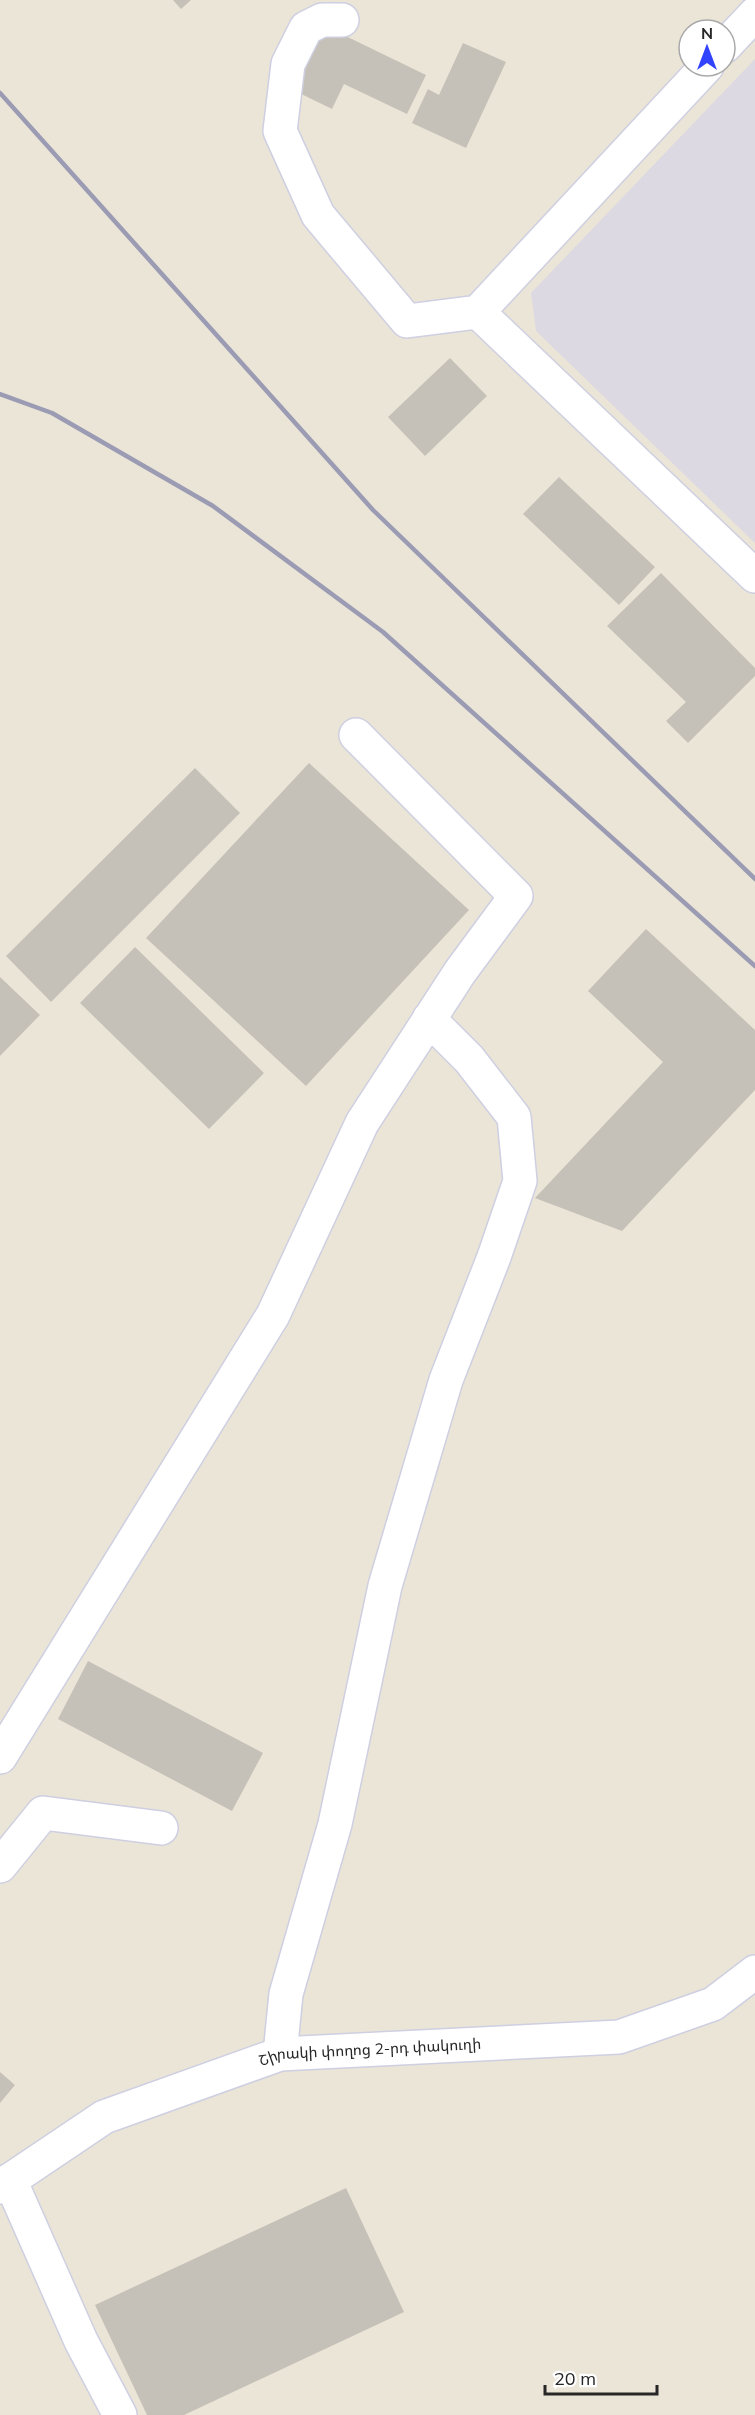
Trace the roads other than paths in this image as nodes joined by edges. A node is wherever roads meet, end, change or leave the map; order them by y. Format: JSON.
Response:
{"nodes":[{"id":1,"x":755,"y":14,"type":"edge"},
{"id":2,"x":342,"y":20,"type":"dead end"},
{"id":3,"x":737,"y":33,"type":"edge"},
{"id":4,"x":695,"y":78,"type":"edge"},
{"id":5,"x":478,"y":312,"type":"junction"},
{"id":6,"x":755,"y":576,"type":"edge"},
{"id":7,"x":356,"y":735,"type":"dead end"},
{"id":8,"x":429,"y":1019,"type":"junction"},
{"id":9,"x":0,"y":1757,"type":"edge"},
{"id":10,"x":160,"y":1828,"type":"dead end"},
{"id":11,"x":0,"y":1866,"type":"edge"},
{"id":12,"x":755,"y":1971,"type":"edge"},
{"id":13,"x":280,"y":2054,"type":"junction"},
{"id":14,"x":5,"y":2184,"type":"edge"},
{"id":15,"x":120,"y":2415,"type":"edge"}],
"edges":[{"from":1,"to":3,"type":"street"},
{"from":2,"to":5,"type":"street"},
{"from":4,"to":5,"type":"street"},
{"from":5,"to":6,"type":"street"},
{"from":7,"to":8,"type":"street"},
{"from":8,"to":9,"type":"street"},
{"from":8,"to":13,"type":"street"},
{"from":10,"to":11,"type":"street"},
{"from":12,"to":13,"type":"street","name":"Շիրակի փողոց 2-րդ փակուղի"},
{"from":13,"to":14,"type":"street","name":"Շիրակի փողոց 2-րդ փակուղի"},
{"from":14,"to":15,"type":"street"}]}
